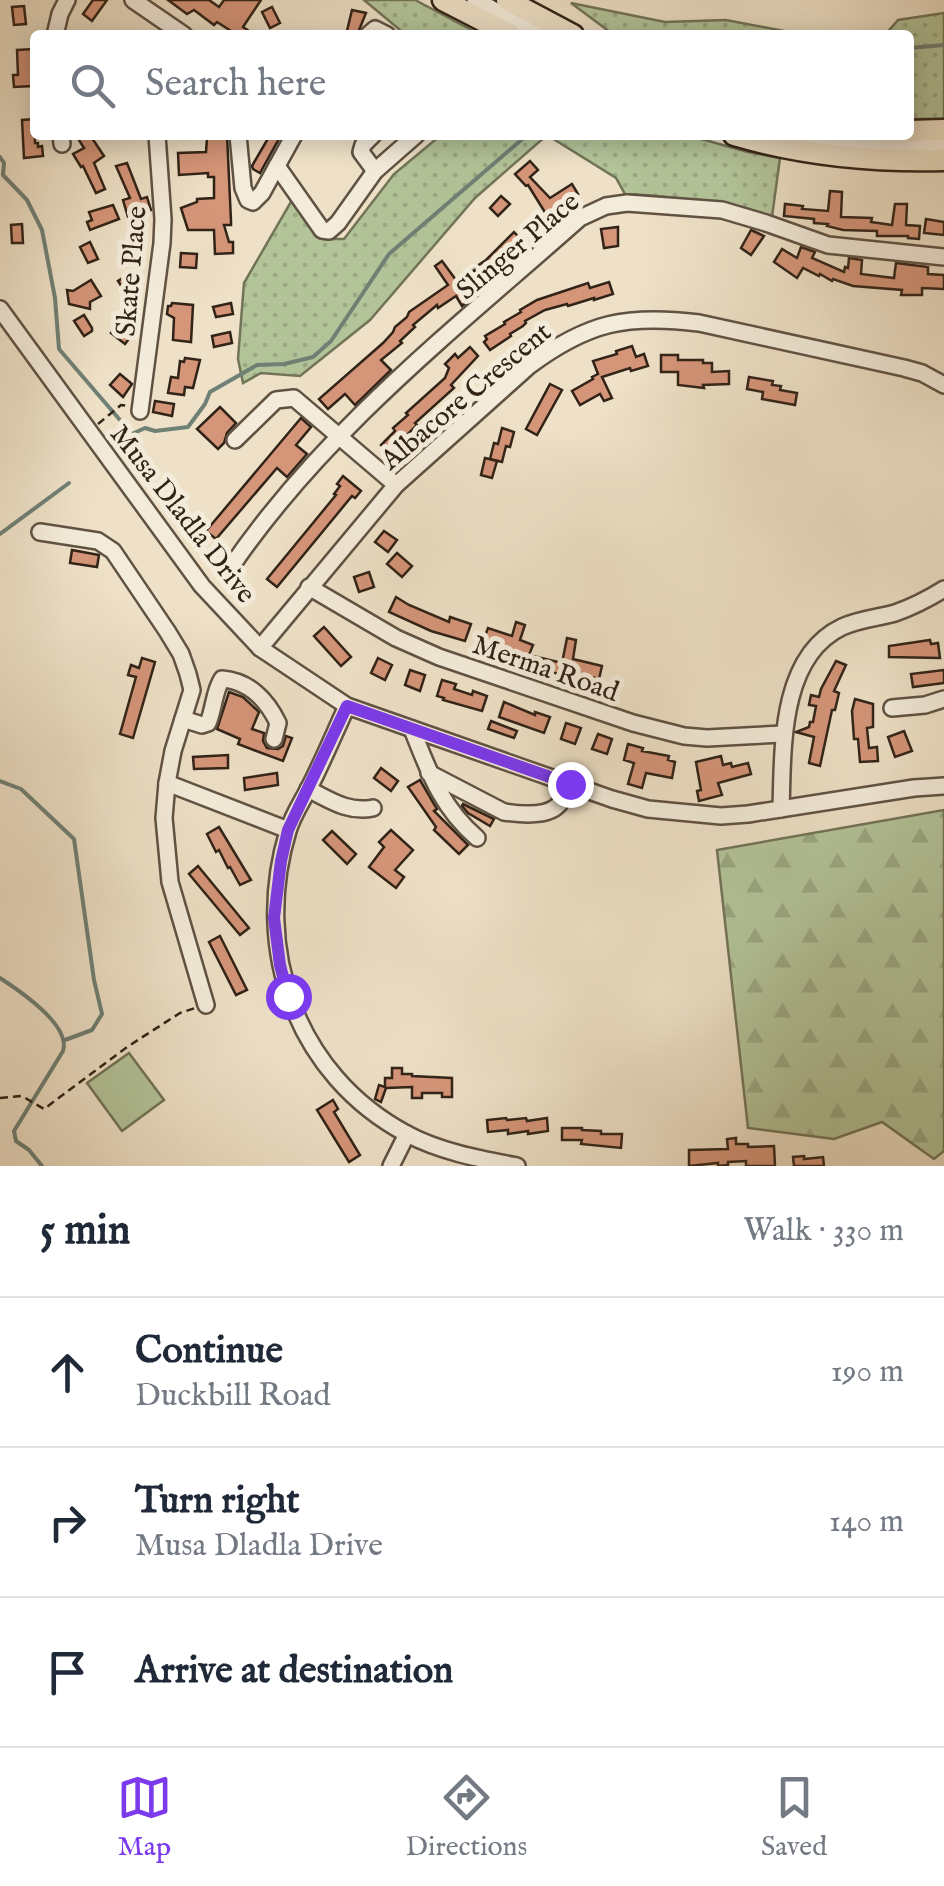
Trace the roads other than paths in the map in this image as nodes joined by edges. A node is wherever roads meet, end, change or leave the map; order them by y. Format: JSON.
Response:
{"nodes":[{"id":1,"x":67,"y":0,"type":"edge"},
{"id":2,"x":133,"y":0,"type":"edge"},
{"id":3,"x":443,"y":0,"type":"edge"},
{"id":4,"x":475,"y":0,"type":"edge"},
{"id":5,"x":506,"y":0,"type":"edge"},
{"id":6,"x":57,"y":30,"type":"edge"},
{"id":7,"x":175,"y":30,"type":"edge"},
{"id":8,"x":500,"y":30,"type":"edge"},
{"id":9,"x":532,"y":30,"type":"edge"},
{"id":10,"x":563,"y":30,"type":"edge"},
{"id":11,"x":944,"y":130,"type":"edge"},
{"id":12,"x":914,"y":131,"type":"edge"},
{"id":13,"x":158,"y":140,"type":"edge"},
{"id":14,"x":239,"y":140,"type":"edge"},
{"id":15,"x":291,"y":140,"type":"edge"},
{"id":16,"x":368,"y":140,"type":"edge"},
{"id":17,"x":410,"y":140,"type":"edge"},
{"id":18,"x":753,"y":140,"type":"edge"},
{"id":19,"x":840,"y":140,"type":"edge"},
{"id":20,"x":944,"y":145,"type":"edge"},
{"id":21,"x":944,"y":160,"type":"edge"},
{"id":22,"x":277,"y":166,"type":"junction"},
{"id":23,"x":375,"y":171,"type":"junction"},
{"id":24,"x":944,"y":257,"type":"edge"},
{"id":25,"x":0,"y":309,"type":"edge"},
{"id":26,"x":944,"y":385,"type":"edge"},
{"id":27,"x":140,"y":411,"type":"dead end"},
{"id":28,"x":340,"y":436,"type":"junction"},
{"id":29,"x":234,"y":440,"type":"dead end"},
{"id":30,"x":396,"y":485,"type":"junction"},
{"id":31,"x":40,"y":532,"type":"dead end"},
{"id":32,"x":228,"y":570,"type":"dead end"},
{"id":33,"x":309,"y":588,"type":"junction"},
{"id":34,"x":944,"y":589,"type":"edge"},
{"id":35,"x":260,"y":648,"type":"junction"},
{"id":36,"x":189,"y":699,"type":"junction"},
{"id":37,"x":944,"y":699,"type":"edge"},
{"id":38,"x":215,"y":704,"type":"junction"},
{"id":39,"x":347,"y":706,"type":"junction"},
{"id":40,"x":892,"y":708,"type":"dead end"},
{"id":41,"x":183,"y":719,"type":"junction"},
{"id":42,"x":412,"y":729,"type":"junction"},
{"id":43,"x":783,"y":734,"type":"junction"},
{"id":44,"x":274,"y":739,"type":"dead end"},
{"id":45,"x":429,"y":773,"type":"junction"},
{"id":46,"x":167,"y":783,"type":"junction"},
{"id":47,"x":570,"y":784,"type":"junction"},
{"id":48,"x":944,"y":786,"type":"edge"},
{"id":49,"x":308,"y":789,"type":"junction"},
{"id":50,"x":373,"y":808,"type":"dead end"},
{"id":51,"x":781,"y":809,"type":"junction"},
{"id":52,"x":288,"y":830,"type":"junction"},
{"id":53,"x":477,"y":838,"type":"dead end"},
{"id":54,"x":206,"y":1005,"type":"road end"},
{"id":55,"x":407,"y":1134,"type":"junction"},
{"id":56,"x":508,"y":1165,"type":"edge"},
{"id":57,"x":392,"y":1166,"type":"edge"}],
"edges":[{"from":1,"to":6,"type":"street"},
{"from":2,"to":7,"type":"street"},
{"from":3,"to":8,"type":"main road"},
{"from":4,"to":9,"type":"street"},
{"from":5,"to":10,"type":"main road"},
{"from":11,"to":12,"type":"main road"},
{"from":13,"to":27,"type":"street","name":"Skate Place"},
{"from":14,"to":22,"type":"street"},
{"from":15,"to":22,"type":"street"},
{"from":16,"to":23,"type":"street"},
{"from":17,"to":23,"type":"street"},
{"from":18,"to":21,"type":"main road"},
{"from":19,"to":20,"type":"street"},
{"from":22,"to":23,"type":"street"},
{"from":24,"to":28,"type":"street","name":"Slinger Place"},
{"from":25,"to":35,"type":"street","name":"Musa Dladla Drive"},
{"from":26,"to":30,"type":"street","name":"Albacore Crescent"},
{"from":28,"to":29,"type":"street"},
{"from":28,"to":30,"type":"street"},
{"from":28,"to":32,"type":"street","name":"Slinger Place"},
{"from":30,"to":33,"type":"street","name":"Albacore Crescent"},
{"from":31,"to":36,"type":"street"},
{"from":33,"to":35,"type":"street","name":"Albacore Crescent"},
{"from":33,"to":43,"type":"street","name":"Merma Road"},
{"from":34,"to":43,"type":"street"},
{"from":35,"to":39,"type":"street","name":"Musa Dladla Drive"},
{"from":36,"to":38,"type":"street"},
{"from":36,"to":41,"type":"street"},
{"from":37,"to":40,"type":"street"},
{"from":38,"to":41,"type":"street"},
{"from":38,"to":44,"type":"street"},
{"from":39,"to":42,"type":"street","name":"Musa Dladla Drive"},
{"from":39,"to":49,"type":"street"},
{"from":41,"to":46,"type":"street"},
{"from":42,"to":45,"type":"street"},
{"from":42,"to":47,"type":"street","name":"Musa Dladla Drive"},
{"from":43,"to":51,"type":"street"},
{"from":45,"to":47,"type":"street"},
{"from":45,"to":53,"type":"street"},
{"from":46,"to":52,"type":"street"},
{"from":46,"to":54,"type":"street"},
{"from":47,"to":51,"type":"street","name":"Musa Dladla Drive"},
{"from":48,"to":51,"type":"street","name":"Musa Dladla Drive"},
{"from":49,"to":50,"type":"street"},
{"from":49,"to":52,"type":"street"},
{"from":52,"to":55,"type":"street"},
{"from":55,"to":56,"type":"street"},
{"from":55,"to":57,"type":"street"}]}
